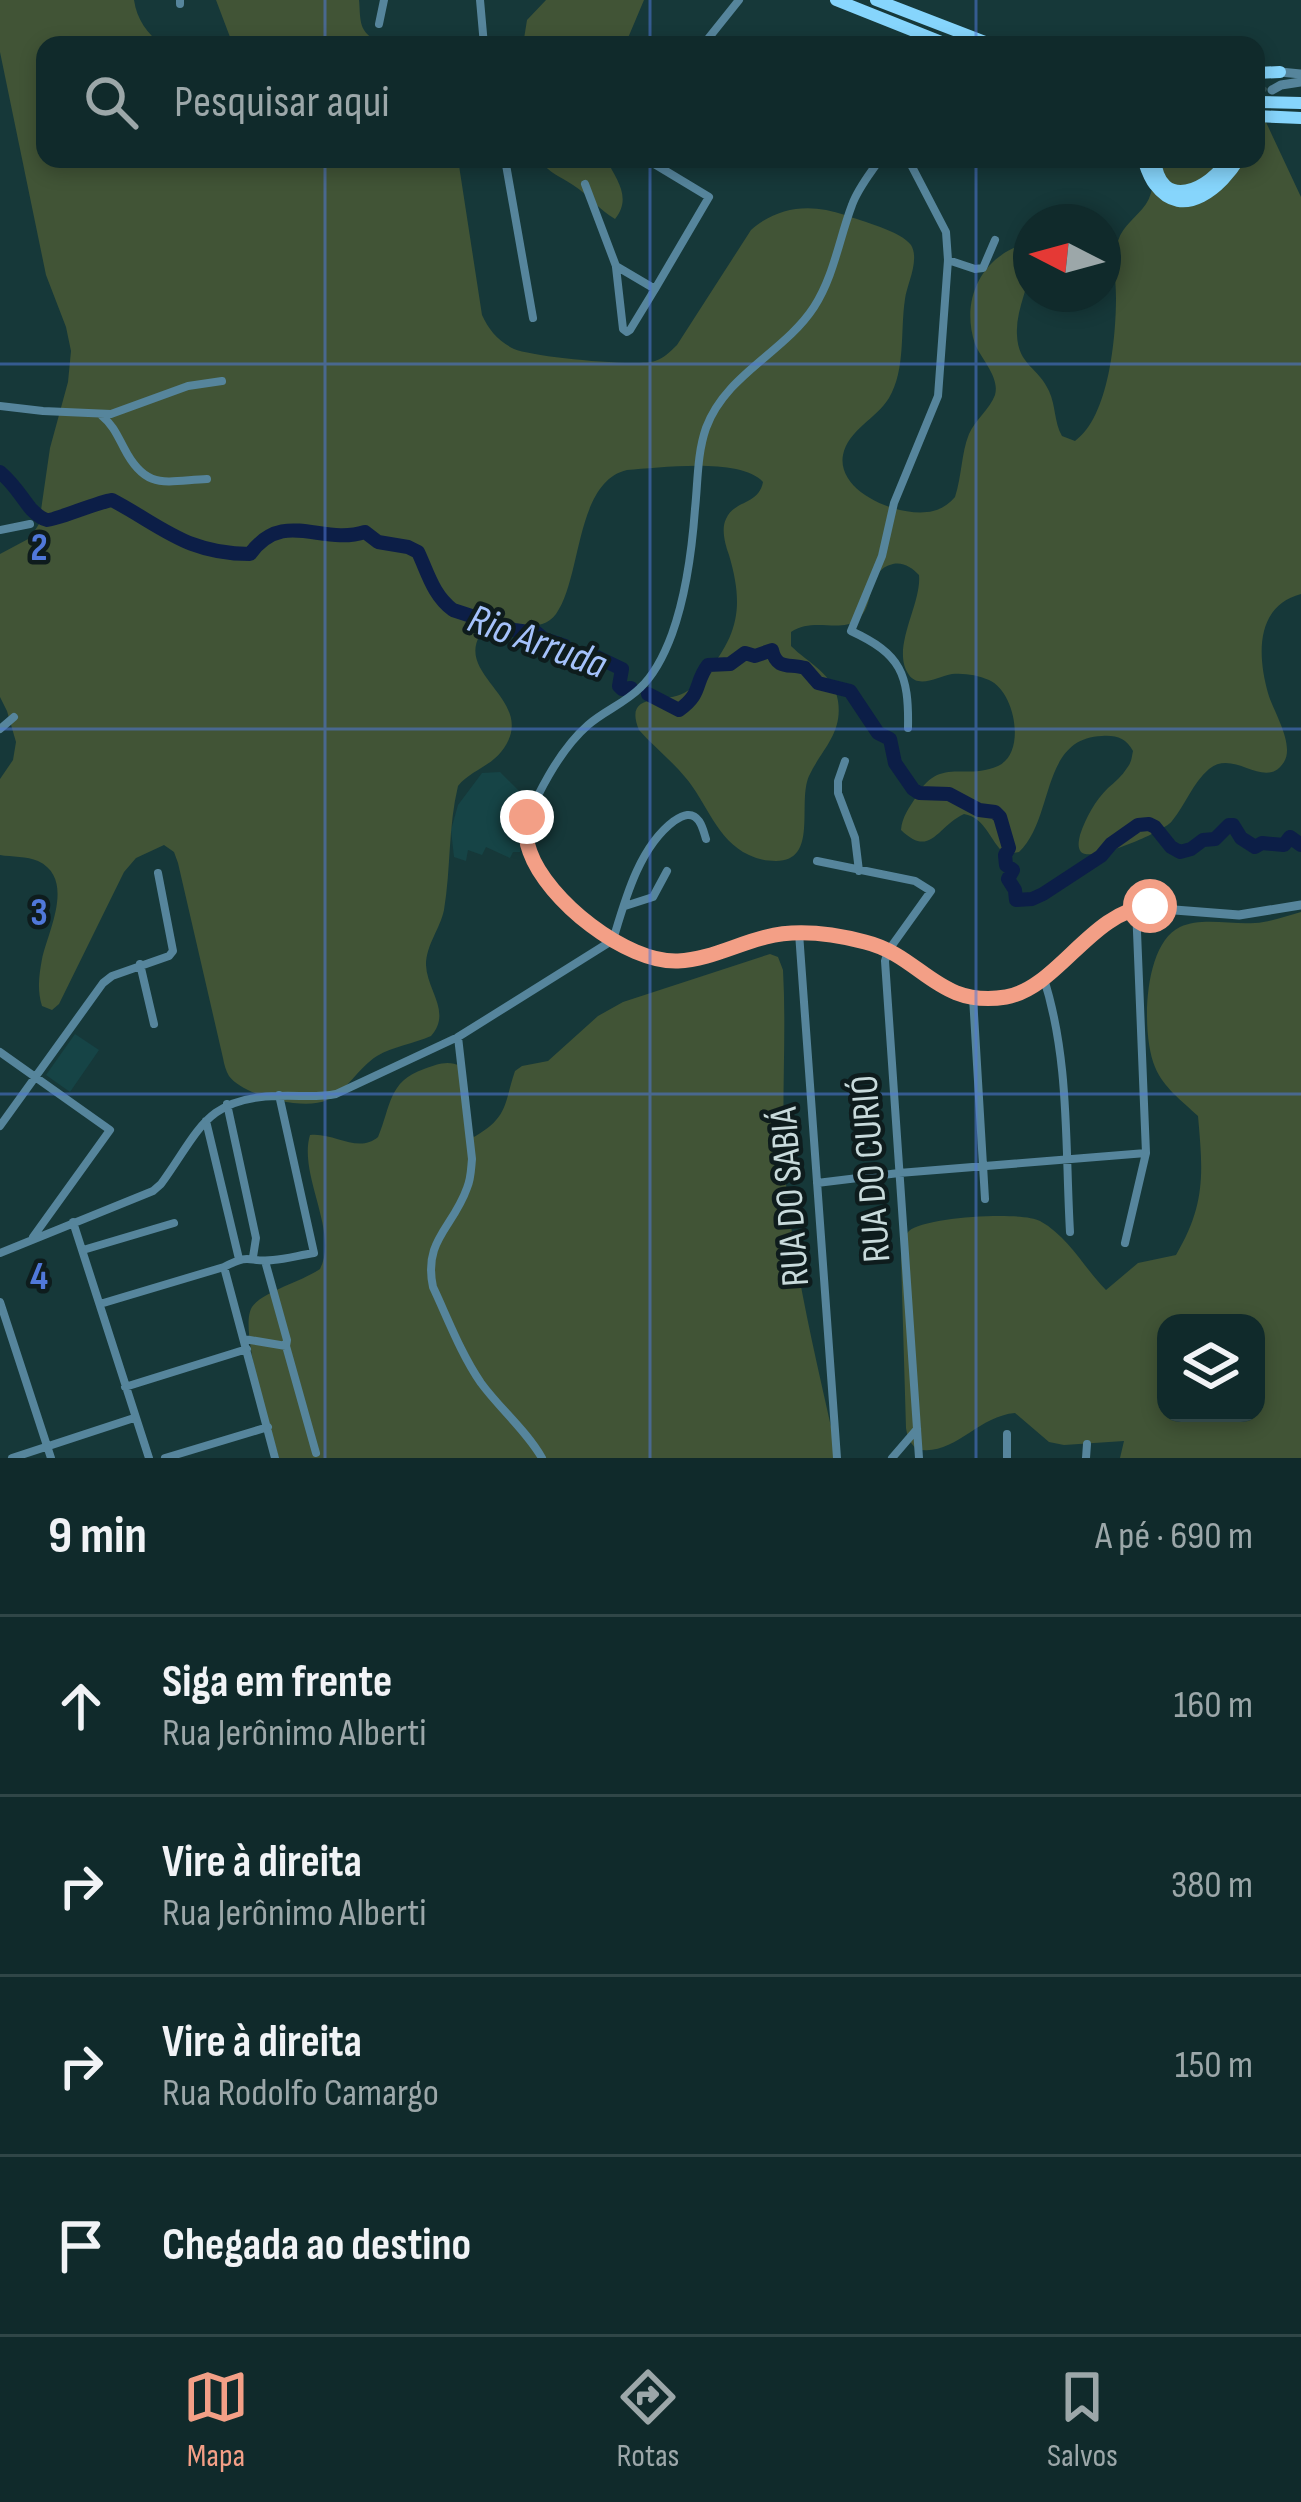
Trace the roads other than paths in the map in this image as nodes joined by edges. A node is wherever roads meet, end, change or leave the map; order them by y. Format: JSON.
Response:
{"nodes":[{"id":1,"x":384,"y":0,"type":"edge"},
{"id":2,"x":480,"y":0,"type":"edge"},
{"id":3,"x":739,"y":0,"type":"edge"},
{"id":4,"x":836,"y":0,"type":"edge"},
{"id":5,"x":876,"y":0,"type":"edge"},
{"id":6,"x":896,"y":4,"type":"edge"},
{"id":7,"x":379,"y":24,"type":"dead end"},
{"id":8,"x":483,"y":36,"type":"edge"},
{"id":9,"x":710,"y":36,"type":"edge"},
{"id":10,"x":941,"y":36,"type":"edge"},
{"id":11,"x":948,"y":36,"type":"edge"},
{"id":12,"x":1280,"y":72,"type":"joint"},
{"id":13,"x":1301,"y":78,"type":"edge"},
{"id":14,"x":1265,"y":82,"type":"edge"},
{"id":15,"x":1265,"y":83,"type":"edge"},
{"id":16,"x":1265,"y":101,"type":"edge"},
{"id":17,"x":1301,"y":103,"type":"edge"},
{"id":18,"x":1265,"y":116,"type":"edge"},
{"id":19,"x":1301,"y":118,"type":"edge"},
{"id":20,"x":507,"y":168,"type":"edge"},
{"id":21,"x":661,"y":168,"type":"edge"},
{"id":22,"x":874,"y":168,"type":"edge"},
{"id":23,"x":913,"y":168,"type":"edge"},
{"id":24,"x":1146,"y":168,"type":"edge"},
{"id":25,"x":1156,"y":168,"type":"edge"},
{"id":26,"x":1221,"y":168,"type":"edge"},
{"id":27,"x":1232,"y":168,"type":"edge"},
{"id":28,"x":585,"y":184,"type":"dead end"},
{"id":29,"x":995,"y":240,"type":"dead end"},
{"id":30,"x":948,"y":260,"type":"junction"},
{"id":31,"x":616,"y":266,"type":"junction"},
{"id":32,"x":655,"y":289,"type":"junction"},
{"id":33,"x":533,"y":318,"type":"dead end"},
{"id":34,"x":222,"y":381,"type":"dead end"},
{"id":35,"x":0,"y":406,"type":"edge"},
{"id":36,"x":100,"y":415,"type":"junction"},
{"id":37,"x":207,"y":479,"type":"dead end"},
{"id":38,"x":30,"y":524,"type":"dead end"},
{"id":39,"x":0,"y":530,"type":"edge"},
{"id":40,"x":14,"y":717,"type":"dead end"},
{"id":41,"x":908,"y":728,"type":"dead end"},
{"id":42,"x":0,"y":729,"type":"edge"},
{"id":43,"x":844,"y":761,"type":"dead end"},
{"id":44,"x":706,"y":839,"type":"dead end"},
{"id":45,"x":817,"y":861,"type":"dead end"},
{"id":46,"x":667,"y":871,"type":"dead end"},
{"id":47,"x":859,"y":871,"type":"junction"},
{"id":48,"x":158,"y":873,"type":"dead end"},
{"id":49,"x":1301,"y":905,"type":"edge"},
{"id":50,"x":624,"y":906,"type":"junction"},
{"id":51,"x":1136,"y":907,"type":"junction"},
{"id":52,"x":799,"y":932,"type":"junction"},
{"id":53,"x":613,"y":940,"type":"junction"},
{"id":54,"x":888,"y":951,"type":"junction"},
{"id":55,"x":140,"y":964,"type":"junction"},
{"id":56,"x":1043,"y":976,"type":"junction"},
{"id":57,"x":1027,"y":989,"type":"joint"},
{"id":58,"x":973,"y":998,"type":"junction"},
{"id":59,"x":154,"y":1024,"type":"dead end"},
{"id":60,"x":458,"y":1037,"type":"junction"},
{"id":61,"x":0,"y":1052,"type":"edge"},
{"id":62,"x":36,"y":1078,"type":"junction"},
{"id":63,"x":279,"y":1096,"type":"junction"},
{"id":64,"x":227,"y":1103,"type":"junction"},
{"id":65,"x":206,"y":1119,"type":"junction"},
{"id":66,"x":0,"y":1126,"type":"edge"},
{"id":67,"x":1146,"y":1154,"type":"junction"},
{"id":68,"x":1066,"y":1160,"type":"junction"},
{"id":69,"x":983,"y":1167,"type":"junction"},
{"id":70,"x":899,"y":1173,"type":"junction"},
{"id":71,"x":817,"y":1183,"type":"junction"},
{"id":72,"x":985,"y":1199,"type":"dead end"},
{"id":73,"x":73,"y":1222,"type":"junction"},
{"id":74,"x":174,"y":1223,"type":"dead end"},
{"id":75,"x":1070,"y":1232,"type":"dead end"},
{"id":76,"x":32,"y":1238,"type":"junction"},
{"id":77,"x":1125,"y":1243,"type":"dead end"},
{"id":78,"x":83,"y":1250,"type":"junction"},
{"id":79,"x":1,"y":1251,"type":"edge"},
{"id":80,"x":253,"y":1258,"type":"junction"},
{"id":81,"x":239,"y":1259,"type":"junction"},
{"id":82,"x":265,"y":1261,"type":"junction"},
{"id":83,"x":224,"y":1267,"type":"junction"},
{"id":84,"x":0,"y":1302,"type":"edge"},
{"id":85,"x":100,"y":1304,"type":"junction"},
{"id":86,"x":246,"y":1344,"type":"junction"},
{"id":87,"x":286,"y":1346,"type":"junction"},
{"id":88,"x":125,"y":1387,"type":"junction"},
{"id":89,"x":134,"y":1418,"type":"junction"},
{"id":90,"x":268,"y":1426,"type":"junction"},
{"id":91,"x":917,"y":1429,"type":"junction"},
{"id":92,"x":1007,"y":1435,"type":"dead end"},
{"id":93,"x":1087,"y":1444,"type":"dead end"},
{"id":94,"x":50,"y":1453,"type":"edge"},
{"id":95,"x":316,"y":1453,"type":"dead end"},
{"id":96,"x":13,"y":1458,"type":"edge"},
{"id":97,"x":148,"y":1458,"type":"edge"},
{"id":98,"x":165,"y":1458,"type":"edge"},
{"id":99,"x":275,"y":1458,"type":"edge"},
{"id":100,"x":542,"y":1458,"type":"edge"},
{"id":101,"x":837,"y":1458,"type":"edge"},
{"id":102,"x":892,"y":1458,"type":"edge"},
{"id":103,"x":920,"y":1458,"type":"edge"},
{"id":104,"x":1007,"y":1458,"type":"edge"},
{"id":105,"x":1086,"y":1458,"type":"edge"}],
"edges":[{"from":1,"to":7,"type":"street"},
{"from":2,"to":8,"type":"street"},
{"from":3,"to":9,"type":"street"},
{"from":4,"to":10,"type":"main road"},
{"from":5,"to":6,"type":"main road"},
{"from":6,"to":11,"type":"main road"},
{"from":12,"to":13,"type":"street"},
{"from":12,"to":14,"type":"main road"},
{"from":13,"to":15,"type":"street"},
{"from":16,"to":17,"type":"main road"},
{"from":18,"to":19,"type":"main road"},
{"from":20,"to":33,"type":"street"},
{"from":21,"to":32,"type":"street"},
{"from":22,"to":53,"type":"street"},
{"from":23,"to":30,"type":"street"},
{"from":24,"to":27,"type":"main road"},
{"from":25,"to":26,"type":"main road"},
{"from":28,"to":31,"type":"street"},
{"from":29,"to":30,"type":"street"},
{"from":30,"to":41,"type":"street"},
{"from":31,"to":32,"type":"street"},
{"from":31,"to":32,"type":"street"},
{"from":34,"to":36,"type":"street"},
{"from":35,"to":36,"type":"street"},
{"from":36,"to":37,"type":"street"},
{"from":38,"to":39,"type":"street"},
{"from":40,"to":42,"type":"street"},
{"from":43,"to":47,"type":"street"},
{"from":44,"to":50,"type":"street"},
{"from":45,"to":47,"type":"street"},
{"from":46,"to":50,"type":"street"},
{"from":47,"to":54,"type":"street"},
{"from":48,"to":55,"type":"street"},
{"from":49,"to":51,"type":"street"},
{"from":50,"to":53,"type":"street"},
{"from":51,"to":56,"type":"street"},
{"from":51,"to":67,"type":"street"},
{"from":52,"to":53,"type":"street"},
{"from":52,"to":54,"type":"street"},
{"from":52,"to":71,"type":"street","name":"RUA DO SABIÁ"},
{"from":53,"to":60,"type":"street"},
{"from":54,"to":58,"type":"street"},
{"from":54,"to":70,"type":"street","name":"RUA DO CURIÓ"},
{"from":55,"to":59,"type":"street"},
{"from":55,"to":62,"type":"street"},
{"from":56,"to":57,"type":"street"},
{"from":56,"to":68,"type":"street"},
{"from":57,"to":58,"type":"street"},
{"from":58,"to":69,"type":"street"},
{"from":60,"to":63,"type":"street"},
{"from":60,"to":100,"type":"street"},
{"from":61,"to":62,"type":"street"},
{"from":62,"to":66,"type":"street"},
{"from":62,"to":76,"type":"street"},
{"from":63,"to":64,"type":"street"},
{"from":63,"to":82,"type":"street"},
{"from":64,"to":65,"type":"street"},
{"from":64,"to":80,"type":"street"},
{"from":65,"to":73,"type":"street"},
{"from":65,"to":81,"type":"street"},
{"from":67,"to":68,"type":"street"},
{"from":67,"to":77,"type":"street"},
{"from":68,"to":69,"type":"street"},
{"from":68,"to":75,"type":"street"},
{"from":69,"to":70,"type":"street"},
{"from":69,"to":72,"type":"street"},
{"from":70,"to":71,"type":"street"},
{"from":70,"to":91,"type":"street","name":"RUA DO CURIÓ"},
{"from":71,"to":101,"type":"street","name":"RUA DO SABIÁ"},
{"from":73,"to":76,"type":"street"},
{"from":73,"to":78,"type":"street"},
{"from":74,"to":78,"type":"street"},
{"from":76,"to":79,"type":"street"},
{"from":78,"to":85,"type":"street"},
{"from":80,"to":81,"type":"street"},
{"from":80,"to":82,"type":"street"},
{"from":81,"to":83,"type":"street"},
{"from":82,"to":87,"type":"street"},
{"from":83,"to":85,"type":"street"},
{"from":83,"to":86,"type":"street"},
{"from":84,"to":94,"type":"street"},
{"from":85,"to":88,"type":"street"},
{"from":86,"to":87,"type":"street"},
{"from":86,"to":88,"type":"street"},
{"from":86,"to":90,"type":"street"},
{"from":87,"to":95,"type":"street"},
{"from":88,"to":89,"type":"street"},
{"from":89,"to":94,"type":"street"},
{"from":89,"to":97,"type":"street"},
{"from":90,"to":98,"type":"street"},
{"from":90,"to":99,"type":"street"},
{"from":91,"to":102,"type":"street"},
{"from":91,"to":103,"type":"street","name":"RUA DO CURIÓ"},
{"from":92,"to":104,"type":"street"},
{"from":93,"to":105,"type":"street"},
{"from":94,"to":96,"type":"street"}]}
